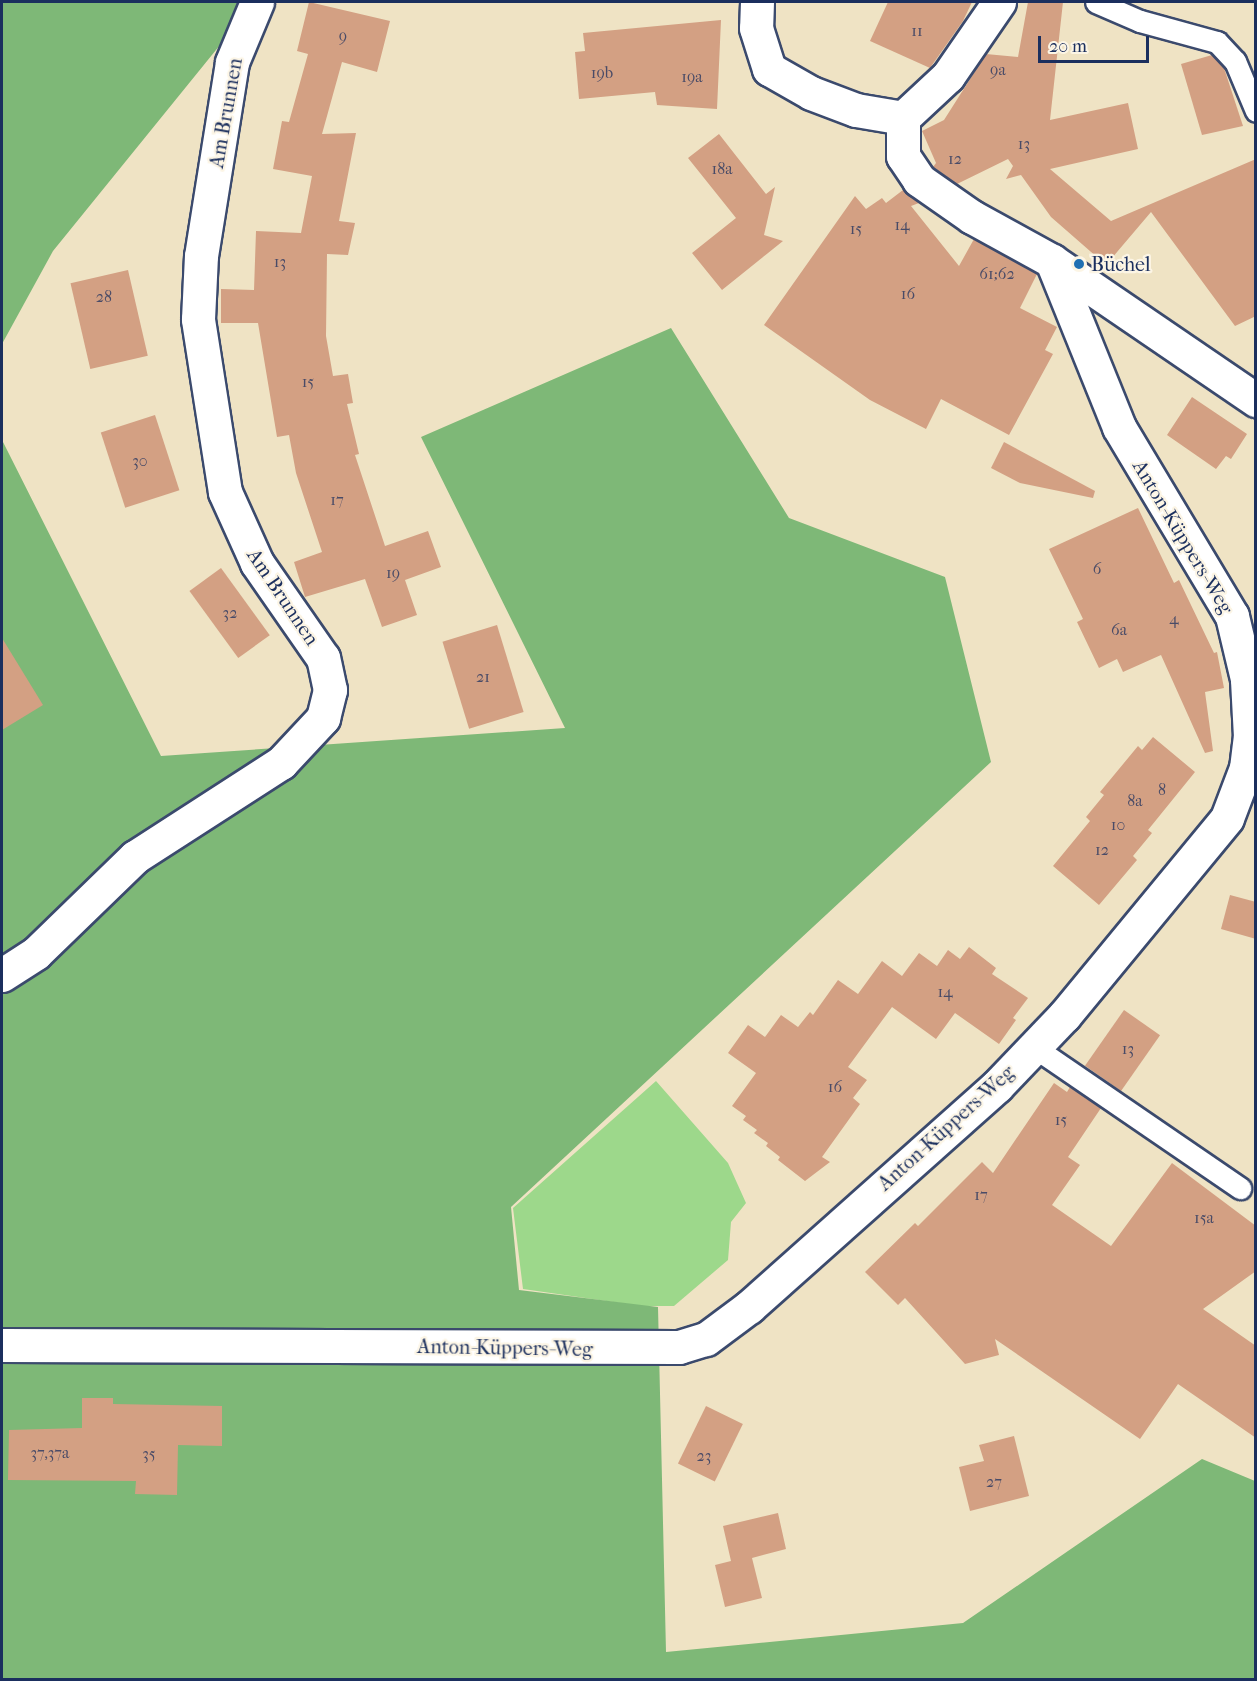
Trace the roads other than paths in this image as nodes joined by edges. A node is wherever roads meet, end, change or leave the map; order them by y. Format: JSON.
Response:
{"nodes":[{"id":1,"x":257,"y":2,"type":"edge"},
{"id":2,"x":757,"y":2,"type":"edge"},
{"id":3,"x":999,"y":2,"type":"edge"},
{"id":4,"x":1096,"y":2,"type":"edge"},
{"id":5,"x":1256,"y":111,"type":"edge"},
{"id":6,"x":903,"y":118,"type":"junction"},
{"id":7,"x":1052,"y":261,"type":"junction"},
{"id":8,"x":1256,"y":400,"type":"edge"},
{"id":9,"x":2,"y":975,"type":"edge"},
{"id":10,"x":1034,"y":1047,"type":"junction"},
{"id":11,"x":1240,"y":1188,"type":"dead end"},
{"id":12,"x":2,"y":1345,"type":"edge"}],
"edges":[{"from":1,"to":9,"type":"street","name":"Am Brunnen"},
{"from":2,"to":6,"type":"street"},
{"from":3,"to":6,"type":"street"},
{"from":4,"to":5,"type":"lane"},
{"from":6,"to":7,"type":"street"},
{"from":7,"to":8,"type":"street"},
{"from":7,"to":10,"type":"street","name":"Anton-Küppers-Weg"},
{"from":10,"to":11,"type":"lane"},
{"from":10,"to":12,"type":"street","name":"Anton-Küppers-Weg"}]}
